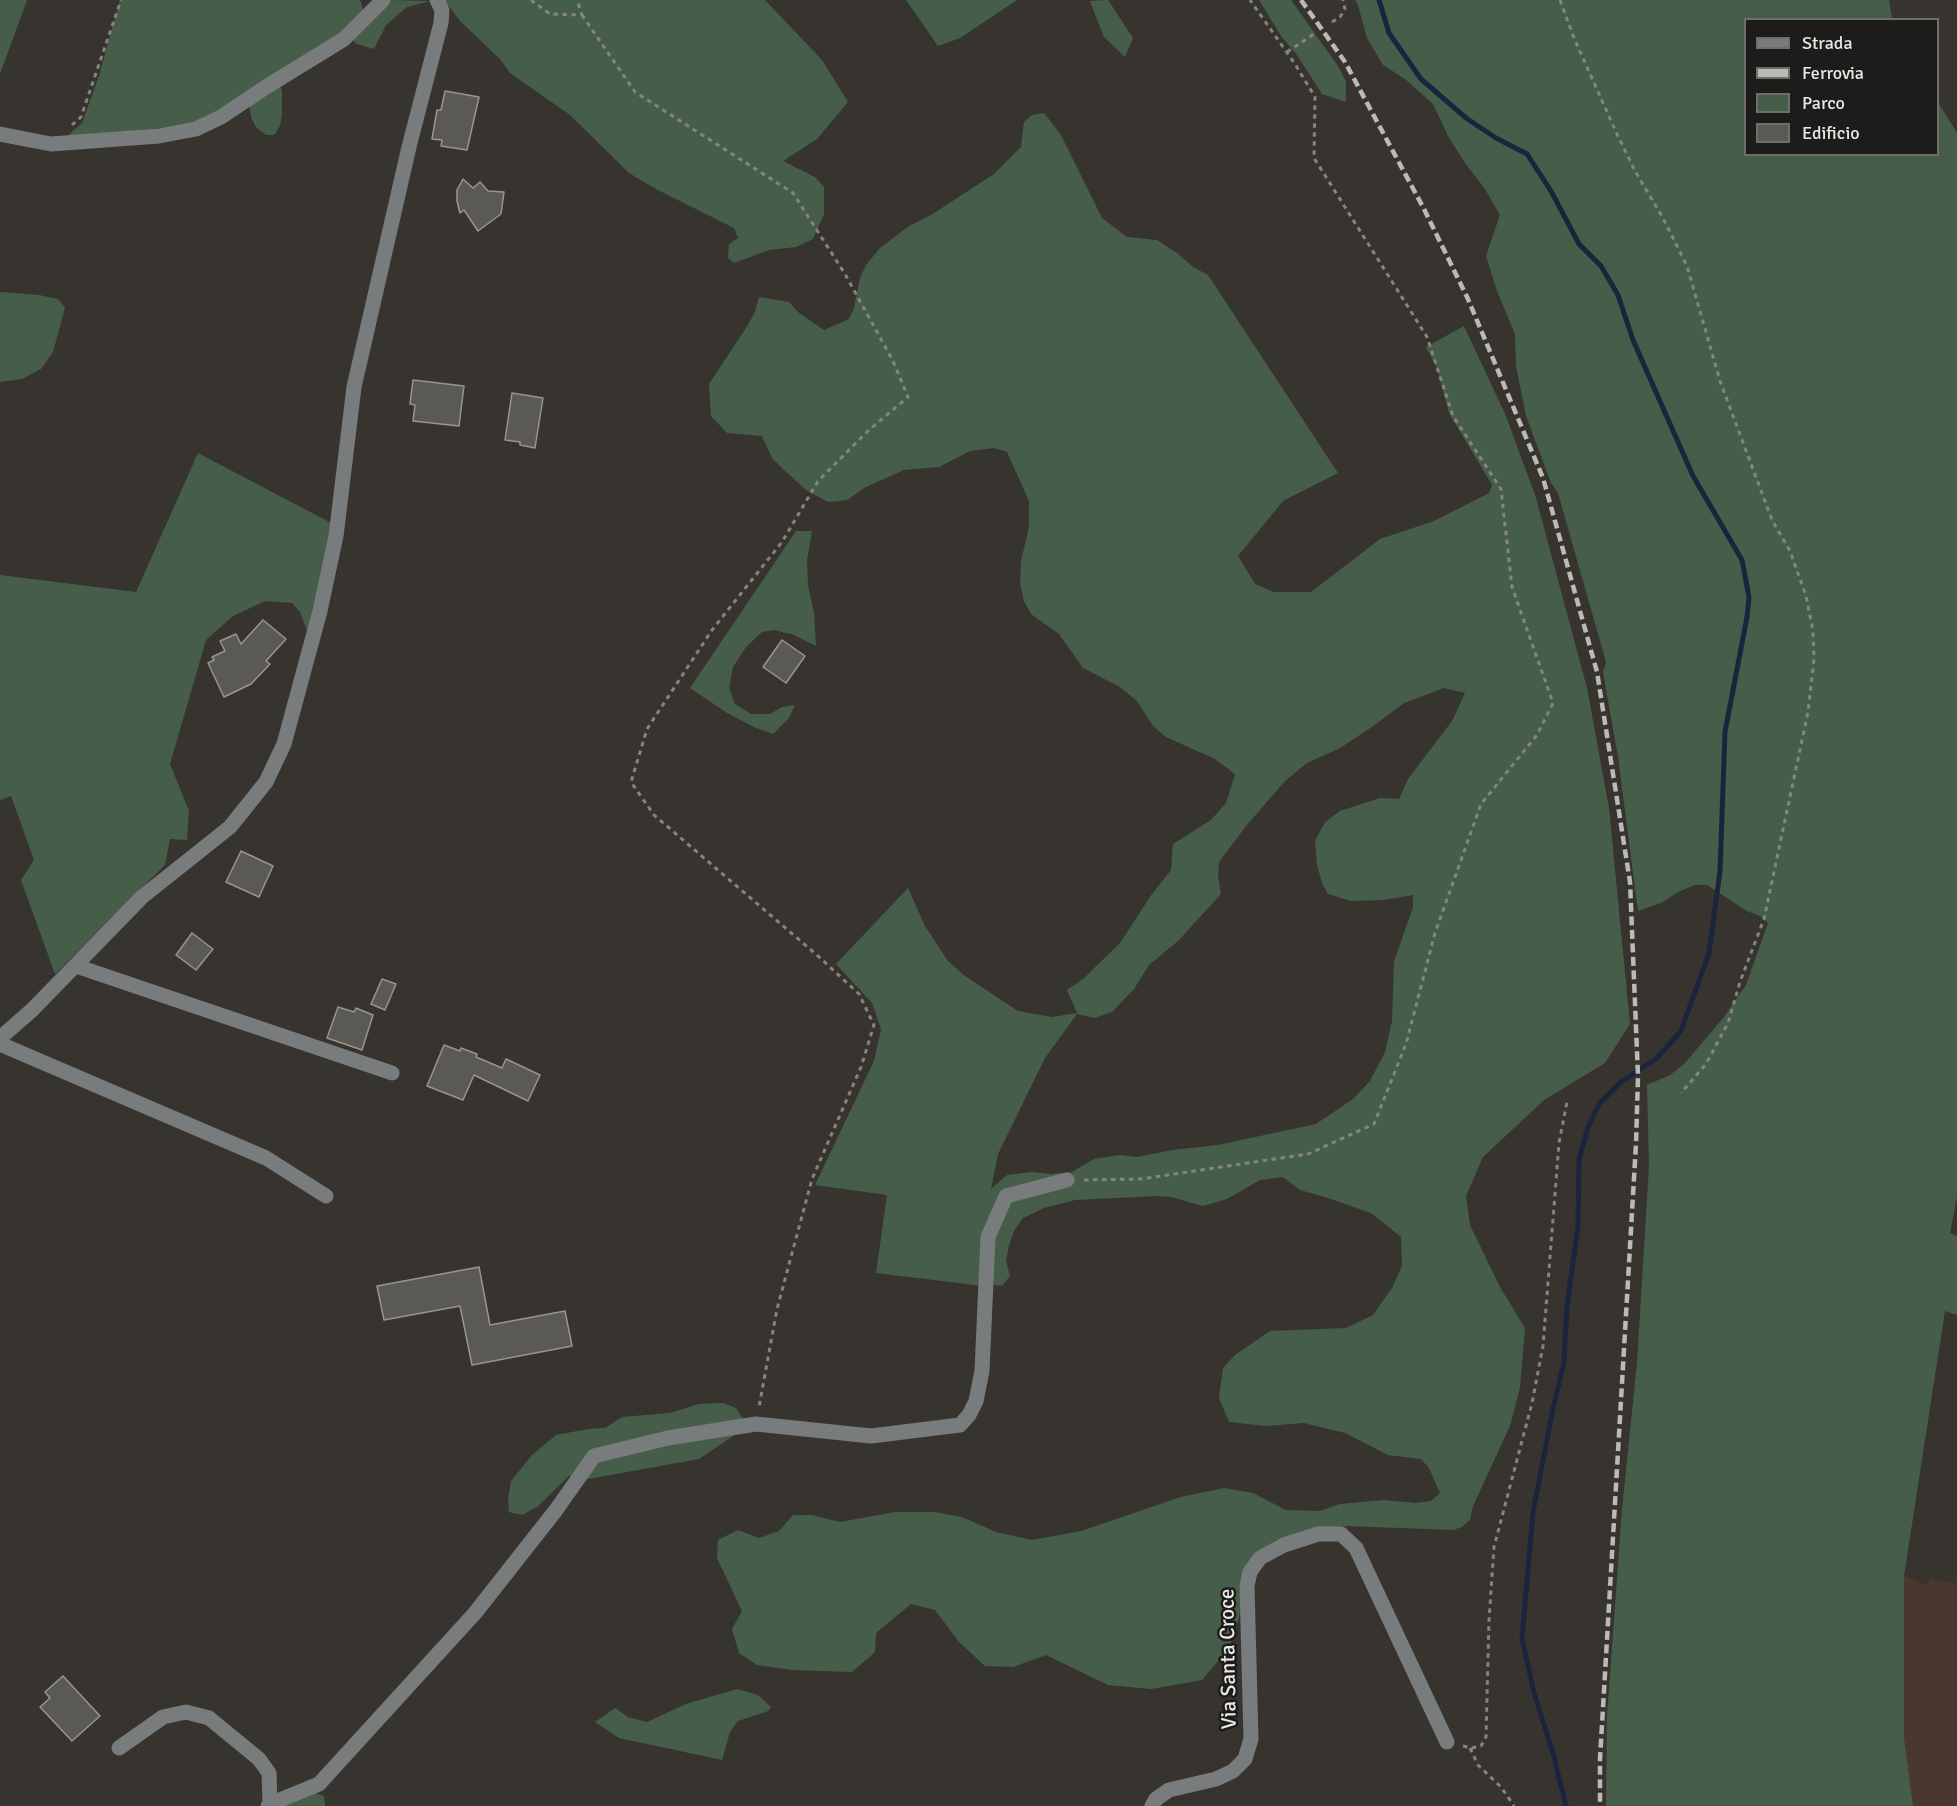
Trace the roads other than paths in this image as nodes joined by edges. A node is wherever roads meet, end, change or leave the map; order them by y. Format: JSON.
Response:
{"nodes":[{"id":1,"x":382,"y":0,"type":"edge"},
{"id":2,"x":437,"y":0,"type":"edge"},
{"id":3,"x":0,"y":134,"type":"edge"},
{"id":4,"x":76,"y":966,"type":"junction"},
{"id":5,"x":0,"y":1038,"type":"edge"},
{"id":6,"x":0,"y":1044,"type":"edge"},
{"id":7,"x":392,"y":1072,"type":"dead end"},
{"id":8,"x":1067,"y":1180,"type":"road end"},
{"id":9,"x":326,"y":1196,"type":"dead end"},
{"id":10,"x":1447,"y":1742,"type":"road end"},
{"id":11,"x":119,"y":1748,"type":"dead end"},
{"id":12,"x":269,"y":1805,"type":"edge"},
{"id":13,"x":1152,"y":1806,"type":"edge"}],
"edges":[{"from":1,"to":3,"type":"street"},
{"from":2,"to":4,"type":"street"},
{"from":4,"to":5,"type":"street"},
{"from":4,"to":7,"type":"street"},
{"from":6,"to":9,"type":"street"},
{"from":8,"to":12,"type":"street"},
{"from":10,"to":13,"type":"street","name":"Via Santa Croce"},
{"from":11,"to":12,"type":"street"}]}
